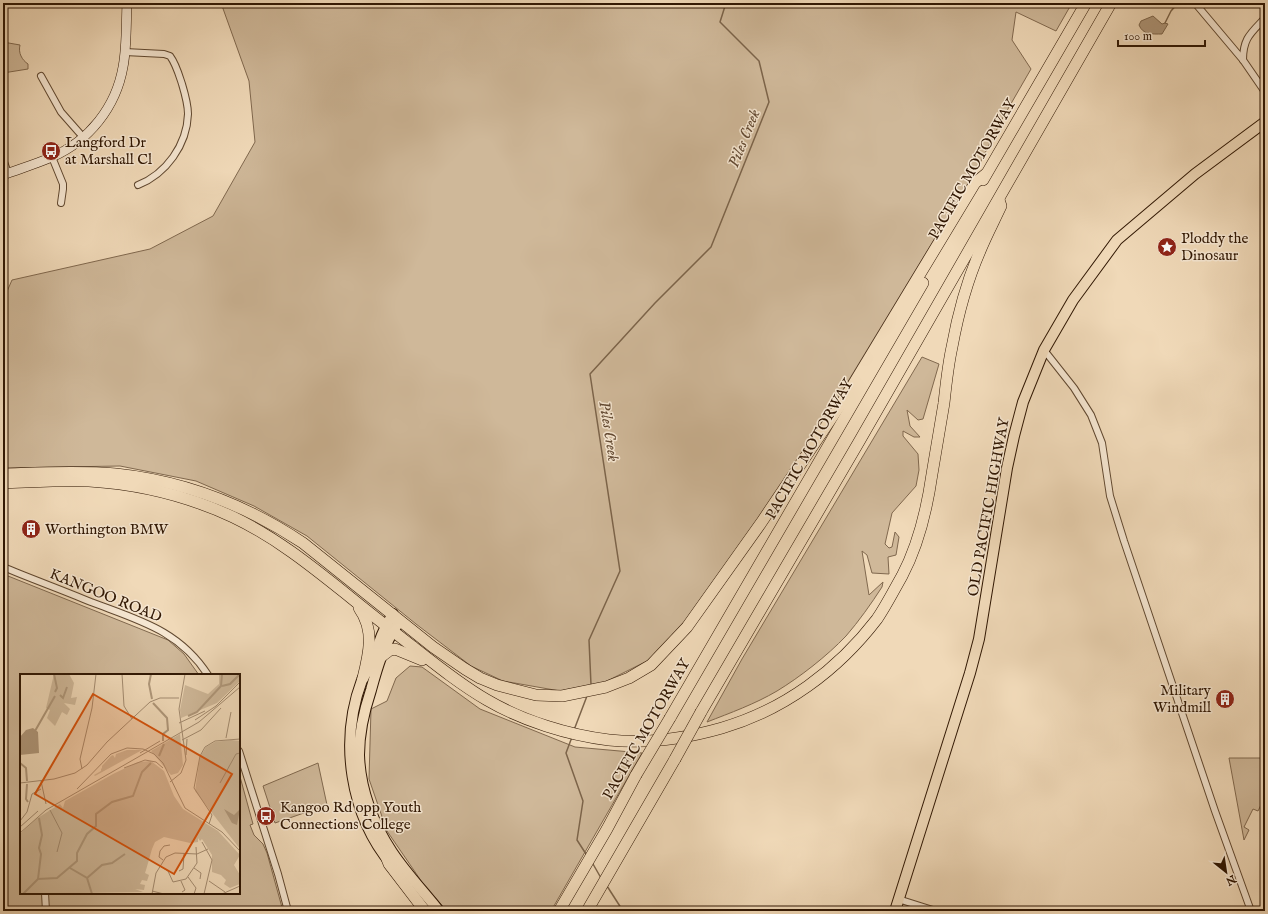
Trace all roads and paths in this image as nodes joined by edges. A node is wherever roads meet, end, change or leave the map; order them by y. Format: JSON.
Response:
{"nodes":[{"id":1,"x":127,"y":3,"type":"edge"},
{"id":2,"x":1086,"y":3,"type":"edge"},
{"id":3,"x":1111,"y":3,"type":"edge"},
{"id":4,"x":1194,"y":3,"type":"edge"},
{"id":5,"x":1265,"y":18,"type":"edge"},
{"id":6,"x":125,"y":52,"type":"junction"},
{"id":7,"x":1243,"y":60,"type":"junction"},
{"id":8,"x":41,"y":76,"type":"dead end"},
{"id":9,"x":1265,"y":92,"type":"edge"},
{"id":10,"x":1265,"y":122,"type":"edge"},
{"id":11,"x":83,"y":137,"type":"junction"},
{"id":12,"x":52,"y":157,"type":"junction"},
{"id":13,"x":3,"y":159,"type":"edge"},
{"id":14,"x":6,"y":174,"type":"edge"},
{"id":15,"x":986,"y":174,"type":"junction"},
{"id":16,"x":138,"y":185,"type":"dead end"},
{"id":17,"x":999,"y":200,"type":"junction"},
{"id":18,"x":61,"y":203,"type":"dead end"},
{"id":19,"x":1044,"y":350,"type":"junction"},
{"id":20,"x":3,"y":474,"type":"edge"},
{"id":21,"x":43,"y":481,"type":"junction"},
{"id":22,"x":3,"y":483,"type":"edge"},
{"id":23,"x":3,"y":487,"type":"edge"},
{"id":24,"x":3,"y":567,"type":"edge"},
{"id":25,"x":350,"y":597,"type":"junction"},
{"id":26,"x":397,"y":617,"type":"junction"},
{"id":27,"x":389,"y":628,"type":"junction"},
{"id":28,"x":382,"y":656,"type":"junction"},
{"id":29,"x":441,"y":669,"type":"junction"},
{"id":30,"x":207,"y":674,"type":"edge"},
{"id":31,"x":363,"y":678,"type":"junction"},
{"id":32,"x":240,"y":754,"type":"edge"},
{"id":33,"x":387,"y":859,"type":"junction"},
{"id":34,"x":44,"y":894,"type":"edge"},
{"id":35,"x":898,"y":899,"type":"junction"},
{"id":36,"x":46,"y":911,"type":"edge"},
{"id":37,"x":288,"y":911,"type":"edge"},
{"id":38,"x":424,"y":911,"type":"edge"},
{"id":39,"x":430,"y":911,"type":"edge"},
{"id":40,"x":440,"y":911,"type":"edge"},
{"id":41,"x":559,"y":911,"type":"edge"},
{"id":42,"x":587,"y":911,"type":"edge"},
{"id":43,"x":895,"y":911,"type":"edge"},
{"id":44,"x":936,"y":911,"type":"edge"},
{"id":45,"x":1251,"y":911,"type":"edge"}],
"edges":[{"from":1,"to":6,"type":"street"},
{"from":2,"to":15,"type":"highway","name":"PACIFIC MOTORWAY"},
{"from":3,"to":17,"type":"highway"},
{"from":4,"to":7,"type":"street"},
{"from":5,"to":7,"type":"street"},
{"from":6,"to":11,"type":"street"},
{"from":6,"to":16,"type":"street"},
{"from":7,"to":9,"type":"street"},
{"from":8,"to":11,"type":"street"},
{"from":10,"to":19,"type":"main road","name":"OLD PACIFIC HIGHWAY"},
{"from":11,"to":12,"type":"street"},
{"from":12,"to":14,"type":"street"},
{"from":12,"to":18,"type":"street"},
{"from":13,"to":14,"type":"street"},
{"from":15,"to":26,"type":"highway"},
{"from":15,"to":41,"type":"highway","name":"PACIFIC MOTORWAY","bridge":true},
{"from":17,"to":29,"type":"highway"},
{"from":17,"to":42,"type":"highway","bridge":true},
{"from":19,"to":35,"type":"main road","name":"OLD PACIFIC HIGHWAY"},
{"from":19,"to":45,"type":"street"},
{"from":20,"to":26,"type":"highway"},
{"from":21,"to":22,"type":"highway"},
{"from":21,"to":23,"type":"highway"},
{"from":21,"to":25,"type":"highway"},
{"from":24,"to":30,"type":"street","name":"KANGOO ROAD"},
{"from":25,"to":27,"type":"highway"},
{"from":25,"to":31,"type":"highway"},
{"from":26,"to":27,"type":"main road"},
{"from":27,"to":28,"type":"main road"},
{"from":27,"to":29,"type":"highway"},
{"from":27,"to":31,"type":"main road"},
{"from":28,"to":29,"type":"highway"},
{"from":28,"to":40,"type":"main road"},
{"from":31,"to":33,"type":"main road"},
{"from":32,"to":37,"type":"street"},
{"from":33,"to":38,"type":"highway"},
{"from":33,"to":39,"type":"main road"},
{"from":34,"to":36,"type":"street"},
{"from":35,"to":43,"type":"main road","name":"OLD PACIFIC HIGHWAY"},
{"from":35,"to":44,"type":"street"}]}
